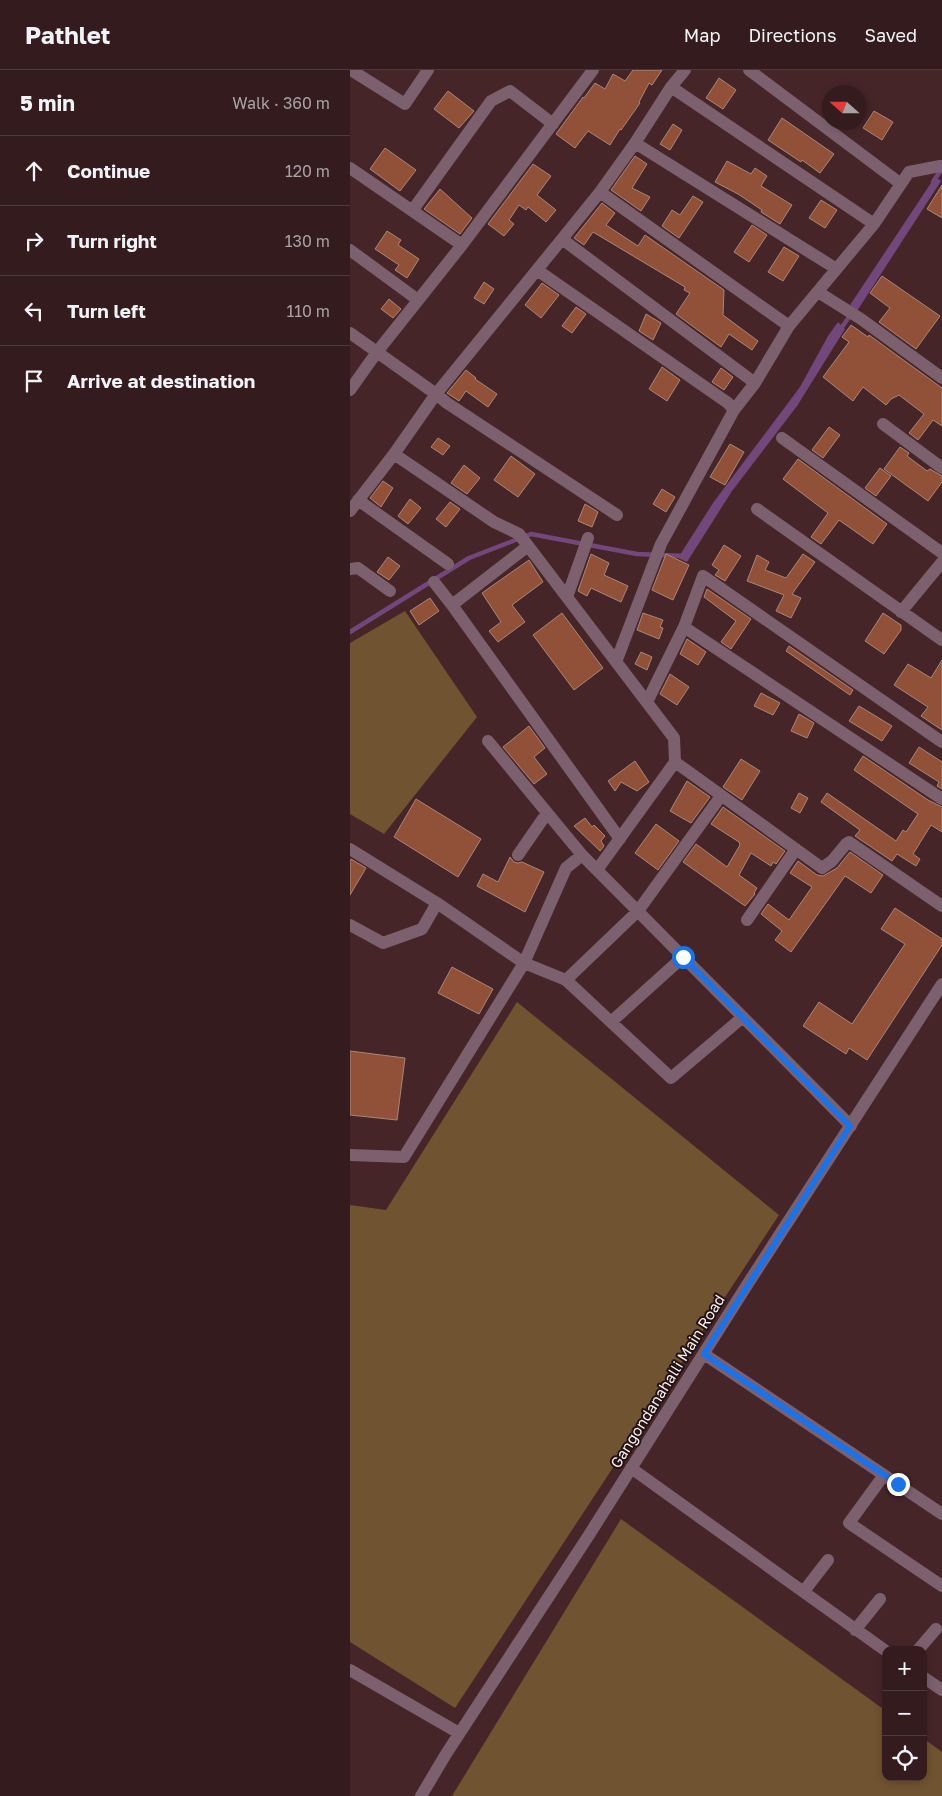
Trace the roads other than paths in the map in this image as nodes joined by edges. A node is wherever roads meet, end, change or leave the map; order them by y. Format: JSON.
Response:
{"nodes":[{"id":1,"x":351,"y":70,"type":"edge"},
{"id":2,"x":428,"y":70,"type":"edge"},
{"id":3,"x":593,"y":70,"type":"edge"},
{"id":4,"x":684,"y":70,"type":"edge"},
{"id":5,"x":749,"y":70,"type":"edge"},
{"id":6,"x":671,"y":87,"type":"junction"},
{"id":7,"x":553,"y":124,"type":"junction"},
{"id":8,"x":635,"y":143,"type":"junction"},
{"id":9,"x":942,"y":167,"type":"edge"},
{"id":10,"x":350,"y":168,"type":"edge"},
{"id":11,"x":901,"y":184,"type":"junction"},
{"id":12,"x":600,"y":192,"type":"junction"},
{"id":13,"x":412,"y":211,"type":"junction"},
{"id":14,"x":874,"y":224,"type":"junction"},
{"id":15,"x":562,"y":239,"type":"junction"},
{"id":16,"x":462,"y":245,"type":"junction"},
{"id":17,"x":350,"y":250,"type":"edge"},
{"id":18,"x":835,"y":268,"type":"junction"},
{"id":19,"x":537,"y":270,"type":"junction"},
{"id":20,"x":818,"y":292,"type":"junction"},
{"id":21,"x":418,"y":300,"type":"junction"},
{"id":22,"x":789,"y":326,"type":"junction"},
{"id":23,"x":350,"y":333,"type":"edge"},
{"id":24,"x":376,"y":352,"type":"junction"},
{"id":25,"x":942,"y":378,"type":"edge"},
{"id":26,"x":755,"y":383,"type":"junction"},
{"id":27,"x":350,"y":390,"type":"edge"},
{"id":28,"x":436,"y":394,"type":"junction"},
{"id":29,"x":734,"y":410,"type":"junction"},
{"id":30,"x":883,"y":424,"type":"dead end"},
{"id":31,"x":782,"y":438,"type":"dead end"},
{"id":32,"x":394,"y":454,"type":"junction"},
{"id":33,"x":942,"y":468,"type":"edge"},
{"id":34,"x":358,"y":500,"type":"junction"},
{"id":35,"x":757,"y":509,"type":"dead end"},
{"id":36,"x":350,"y":511,"type":"edge"},
{"id":37,"x":617,"y":514,"type":"dead end"},
{"id":38,"x":588,"y":538,"type":"dead end"},
{"id":39,"x":528,"y":546,"type":"junction"},
{"id":40,"x":942,"y":553,"type":"edge"},
{"id":41,"x":942,"y":562,"type":"edge"},
{"id":42,"x":448,"y":564,"type":"dead end"},
{"id":43,"x":350,"y":569,"type":"edge"},
{"id":44,"x":434,"y":582,"type":"dead end"},
{"id":45,"x":390,"y":591,"type":"dead end"},
{"id":46,"x":566,"y":597,"type":"junction"},
{"id":47,"x":452,"y":605,"type":"junction"},
{"id":48,"x":902,"y":612,"type":"junction"},
{"id":49,"x":684,"y":627,"type":"junction"},
{"id":50,"x":942,"y":640,"type":"edge"},
{"id":51,"x":616,"y":662,"type":"junction"},
{"id":52,"x":647,"y":702,"type":"junction"},
{"id":53,"x":488,"y":740,"type":"dead end"},
{"id":54,"x":942,"y":742,"type":"edge"},
{"id":55,"x":675,"y":762,"type":"junction"},
{"id":56,"x":721,"y":796,"type":"junction"},
{"id":57,"x":942,"y":799,"type":"edge"},
{"id":58,"x":547,"y":813,"type":"junction"},
{"id":59,"x":620,"y":839,"type":"junction"},
{"id":60,"x":350,"y":849,"type":"edge"},
{"id":61,"x":796,"y":849,"type":"junction"},
{"id":62,"x":518,"y":855,"type":"dead end"},
{"id":63,"x":582,"y":855,"type":"junction"},
{"id":64,"x":598,"y":870,"type":"junction"},
{"id":65,"x":437,"y":903,"type":"junction"},
{"id":66,"x":942,"y":906,"type":"edge"},
{"id":67,"x":638,"y":911,"type":"junction"},
{"id":68,"x":747,"y":920,"type":"dead end"},
{"id":69,"x":350,"y":925,"type":"edge"},
{"id":70,"x":683,"y":957,"type":"junction"},
{"id":71,"x":524,"y":963,"type":"junction"},
{"id":72,"x":566,"y":980,"type":"junction"},
{"id":73,"x":942,"y":984,"type":"edge"},
{"id":74,"x":743,"y":1017,"type":"junction"},
{"id":75,"x":611,"y":1022,"type":"junction"},
{"id":76,"x":850,"y":1126,"type":"junction"},
{"id":77,"x":350,"y":1155,"type":"edge"},
{"id":78,"x":704,"y":1354,"type":"junction"},
{"id":79,"x":631,"y":1468,"type":"junction"},
{"id":80,"x":884,"y":1475,"type":"junction"},
{"id":81,"x":942,"y":1514,"type":"edge"},
{"id":82,"x":828,"y":1560,"type":"dead end"},
{"id":83,"x":942,"y":1586,"type":"edge"},
{"id":84,"x":804,"y":1592,"type":"junction"},
{"id":85,"x":880,"y":1599,"type":"dead end"},
{"id":86,"x":936,"y":1629,"type":"dead end"},
{"id":87,"x":855,"y":1630,"type":"junction"},
{"id":88,"x":921,"y":1646,"type":"edge"},
{"id":89,"x":882,"y":1648,"type":"edge"},
{"id":90,"x":350,"y":1670,"type":"edge"},
{"id":91,"x":927,"y":1680,"type":"edge"},
{"id":92,"x":942,"y":1690,"type":"edge"},
{"id":93,"x":460,"y":1733,"type":"junction"},
{"id":94,"x":421,"y":1796,"type":"edge"}],
"edges":[{"from":1,"to":2,"type":"street"},
{"from":3,"to":7,"type":"street"},
{"from":4,"to":6,"type":"street"},
{"from":5,"to":11,"type":"street"},
{"from":6,"to":8,"type":"street"},
{"from":6,"to":14,"type":"street"},
{"from":7,"to":13,"type":"street"},
{"from":7,"to":16,"type":"street"},
{"from":8,"to":12,"type":"street"},
{"from":8,"to":18,"type":"street"},
{"from":9,"to":11,"type":"street"},
{"from":10,"to":13,"type":"street"},
{"from":11,"to":14,"type":"street"},
{"from":12,"to":15,"type":"street"},
{"from":12,"to":22,"type":"street"},
{"from":13,"to":16,"type":"street"},
{"from":14,"to":18,"type":"street"},
{"from":15,"to":19,"type":"street"},
{"from":15,"to":26,"type":"street"},
{"from":16,"to":21,"type":"street"},
{"from":17,"to":21,"type":"street"},
{"from":18,"to":20,"type":"street"},
{"from":19,"to":28,"type":"street"},
{"from":19,"to":29,"type":"street"},
{"from":20,"to":22,"type":"street"},
{"from":20,"to":25,"type":"street"},
{"from":21,"to":24,"type":"street"},
{"from":22,"to":26,"type":"street"},
{"from":23,"to":24,"type":"street"},
{"from":24,"to":27,"type":"street"},
{"from":24,"to":28,"type":"street"},
{"from":26,"to":29,"type":"street"},
{"from":28,"to":32,"type":"street"},
{"from":28,"to":37,"type":"street"},
{"from":29,"to":51,"type":"street"},
{"from":30,"to":33,"type":"street"},
{"from":31,"to":40,"type":"street"},
{"from":32,"to":34,"type":"street"},
{"from":32,"to":39,"type":"street"},
{"from":34,"to":36,"type":"street"},
{"from":34,"to":42,"type":"street"},
{"from":35,"to":48,"type":"street"},
{"from":38,"to":46,"type":"street"},
{"from":39,"to":46,"type":"street"},
{"from":39,"to":47,"type":"street"},
{"from":41,"to":48,"type":"street"},
{"from":43,"to":45,"type":"street"},
{"from":44,"to":47,"type":"street"},
{"from":46,"to":51,"type":"street"},
{"from":47,"to":59,"type":"street"},
{"from":48,"to":50,"type":"street"},
{"from":49,"to":52,"type":"street"},
{"from":49,"to":54,"type":"street"},
{"from":49,"to":57,"type":"street"},
{"from":51,"to":52,"type":"street"},
{"from":52,"to":55,"type":"street"},
{"from":53,"to":58,"type":"street"},
{"from":55,"to":56,"type":"street"},
{"from":55,"to":59,"type":"street"},
{"from":56,"to":61,"type":"street"},
{"from":56,"to":67,"type":"street"},
{"from":58,"to":62,"type":"street"},
{"from":58,"to":63,"type":"street"},
{"from":59,"to":64,"type":"street"},
{"from":60,"to":65,"type":"street"},
{"from":61,"to":66,"type":"street"},
{"from":61,"to":68,"type":"street"},
{"from":63,"to":64,"type":"street"},
{"from":63,"to":71,"type":"street"},
{"from":64,"to":67,"type":"street"},
{"from":65,"to":69,"type":"street"},
{"from":65,"to":71,"type":"street"},
{"from":67,"to":70,"type":"street"},
{"from":67,"to":72,"type":"street"},
{"from":70,"to":74,"type":"street"},
{"from":70,"to":75,"type":"street"},
{"from":71,"to":72,"type":"street"},
{"from":71,"to":77,"type":"street"},
{"from":72,"to":75,"type":"street"},
{"from":73,"to":76,"type":"street","name":"Gangondanahalli Main Road"},
{"from":74,"to":75,"type":"street"},
{"from":74,"to":76,"type":"street"},
{"from":76,"to":78,"type":"street","name":"Gangondanahalli Main Road"},
{"from":78,"to":79,"type":"street","name":"Gangondanahalli Main Road"},
{"from":78,"to":80,"type":"street"},
{"from":79,"to":84,"type":"street"},
{"from":79,"to":93,"type":"street","name":"Gangondanahalli Main Road"},
{"from":80,"to":81,"type":"street"},
{"from":80,"to":83,"type":"street"},
{"from":82,"to":84,"type":"street"},
{"from":84,"to":87,"type":"street"},
{"from":85,"to":87,"type":"street"},
{"from":86,"to":88,"type":"street"},
{"from":87,"to":89,"type":"street"},
{"from":90,"to":93,"type":"street"},
{"from":91,"to":92,"type":"street"},
{"from":93,"to":94,"type":"street","name":"Gangondanahalli Main Road"}]}
